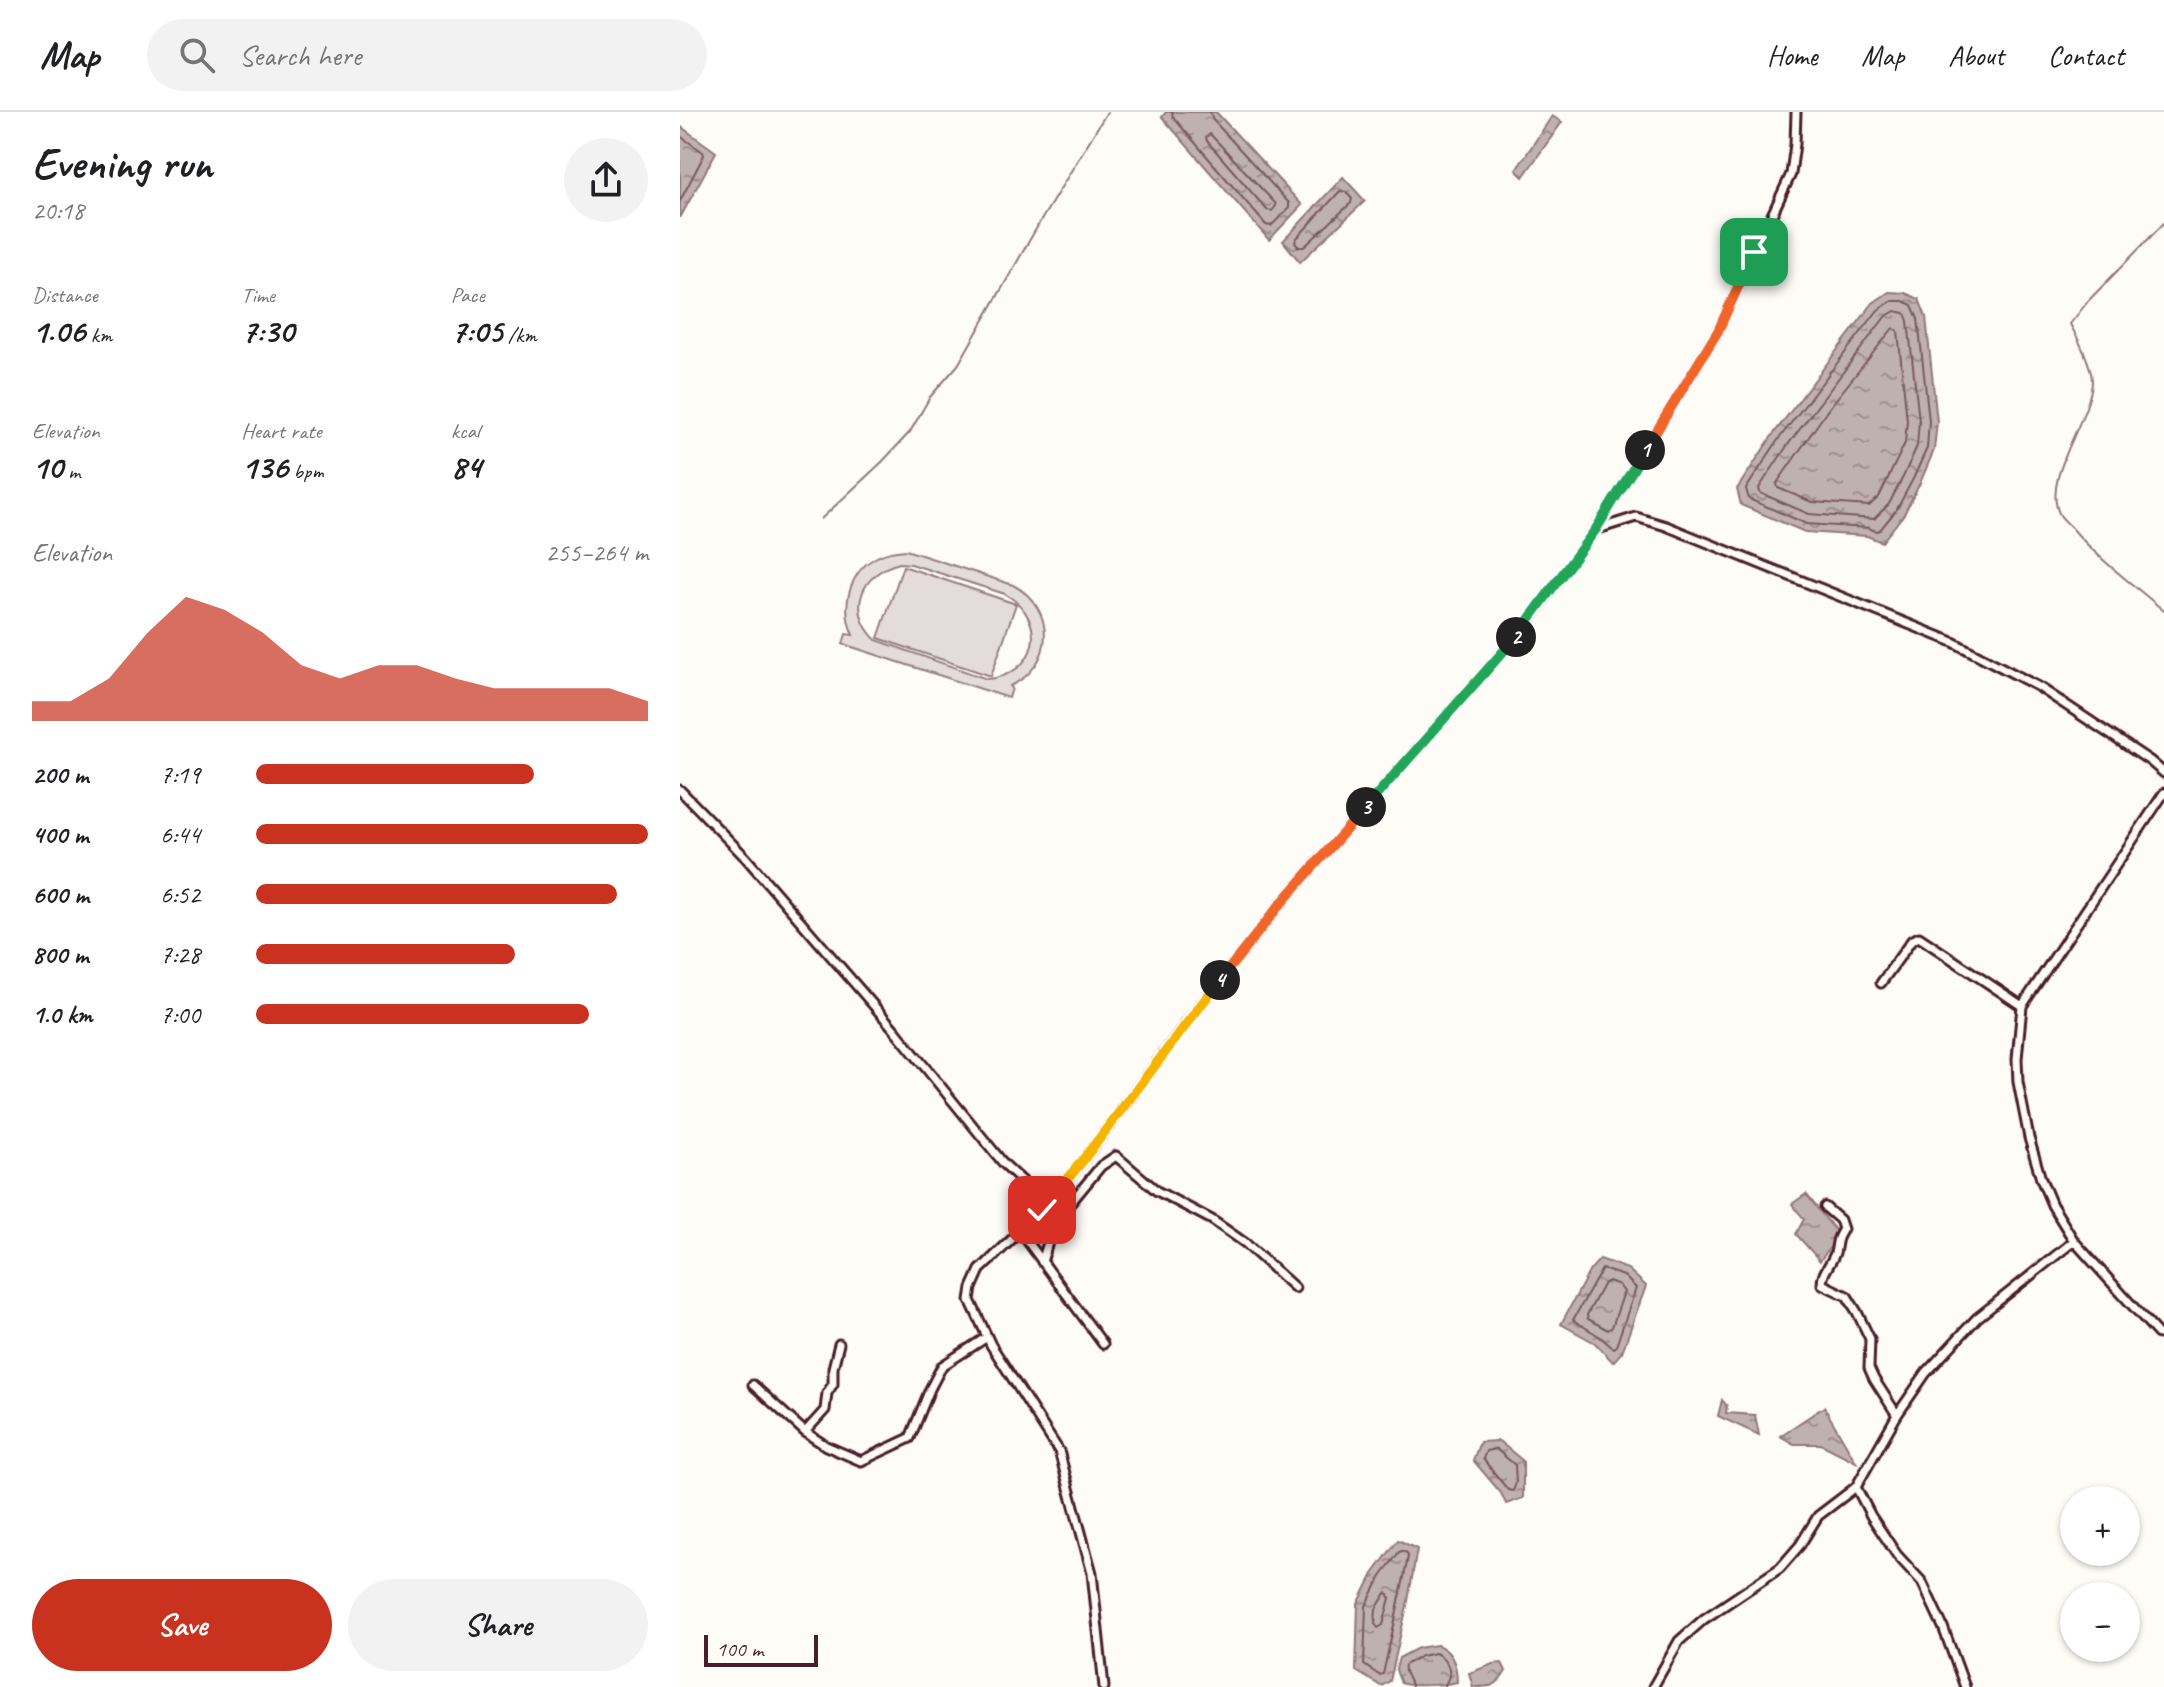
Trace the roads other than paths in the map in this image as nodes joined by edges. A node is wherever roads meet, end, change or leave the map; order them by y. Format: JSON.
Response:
{"nodes":[{"id":1,"x":1796,"y":112,"type":"edge"},
{"id":2,"x":1596,"y":529,"type":"junction"},
{"id":3,"x":2164,"y":773,"type":"edge"},
{"id":4,"x":2164,"y":793,"type":"edge"},
{"id":5,"x":681,"y":795,"type":"edge"},
{"id":6,"x":1881,"y":983,"type":"dead end"},
{"id":7,"x":2022,"y":1006,"type":"junction"},
{"id":8,"x":1022,"y":1181,"type":"junction"},
{"id":9,"x":1047,"y":1204,"type":"junction"},
{"id":10,"x":1825,"y":1207,"type":"dead end"},
{"id":11,"x":1022,"y":1229,"type":"junction"},
{"id":12,"x":2074,"y":1241,"type":"junction"},
{"id":13,"x":1042,"y":1262,"type":"junction"},
{"id":14,"x":1295,"y":1288,"type":"dead end"},
{"id":15,"x":2158,"y":1334,"type":"dead end"},
{"id":16,"x":987,"y":1337,"type":"junction"},
{"id":17,"x":839,"y":1344,"type":"dead end"},
{"id":18,"x":1103,"y":1344,"type":"dead end"},
{"id":19,"x":753,"y":1385,"type":"dead end"},
{"id":20,"x":1897,"y":1415,"type":"junction"},
{"id":21,"x":805,"y":1432,"type":"junction"},
{"id":22,"x":1856,"y":1487,"type":"junction"},
{"id":23,"x":1104,"y":1687,"type":"edge"},
{"id":24,"x":1653,"y":1687,"type":"edge"},
{"id":25,"x":1965,"y":1687,"type":"edge"}],
"edges":[{"from":1,"to":2,"type":"street"},
{"from":2,"to":3,"type":"street"},
{"from":2,"to":9,"type":"street"},
{"from":4,"to":7,"type":"street"},
{"from":5,"to":8,"type":"street"},
{"from":6,"to":7,"type":"street"},
{"from":7,"to":12,"type":"street"},
{"from":8,"to":9,"type":"street"},
{"from":8,"to":11,"type":"street"},
{"from":9,"to":11,"type":"street"},
{"from":10,"to":20,"type":"street"},
{"from":11,"to":13,"type":"street"},
{"from":11,"to":16,"type":"street"},
{"from":12,"to":15,"type":"street"},
{"from":12,"to":20,"type":"street"},
{"from":13,"to":14,"type":"street"},
{"from":13,"to":18,"type":"street"},
{"from":16,"to":21,"type":"street"},
{"from":16,"to":23,"type":"street"},
{"from":17,"to":21,"type":"street"},
{"from":19,"to":21,"type":"street"},
{"from":20,"to":22,"type":"street"},
{"from":22,"to":24,"type":"street"},
{"from":22,"to":25,"type":"street"}]}
